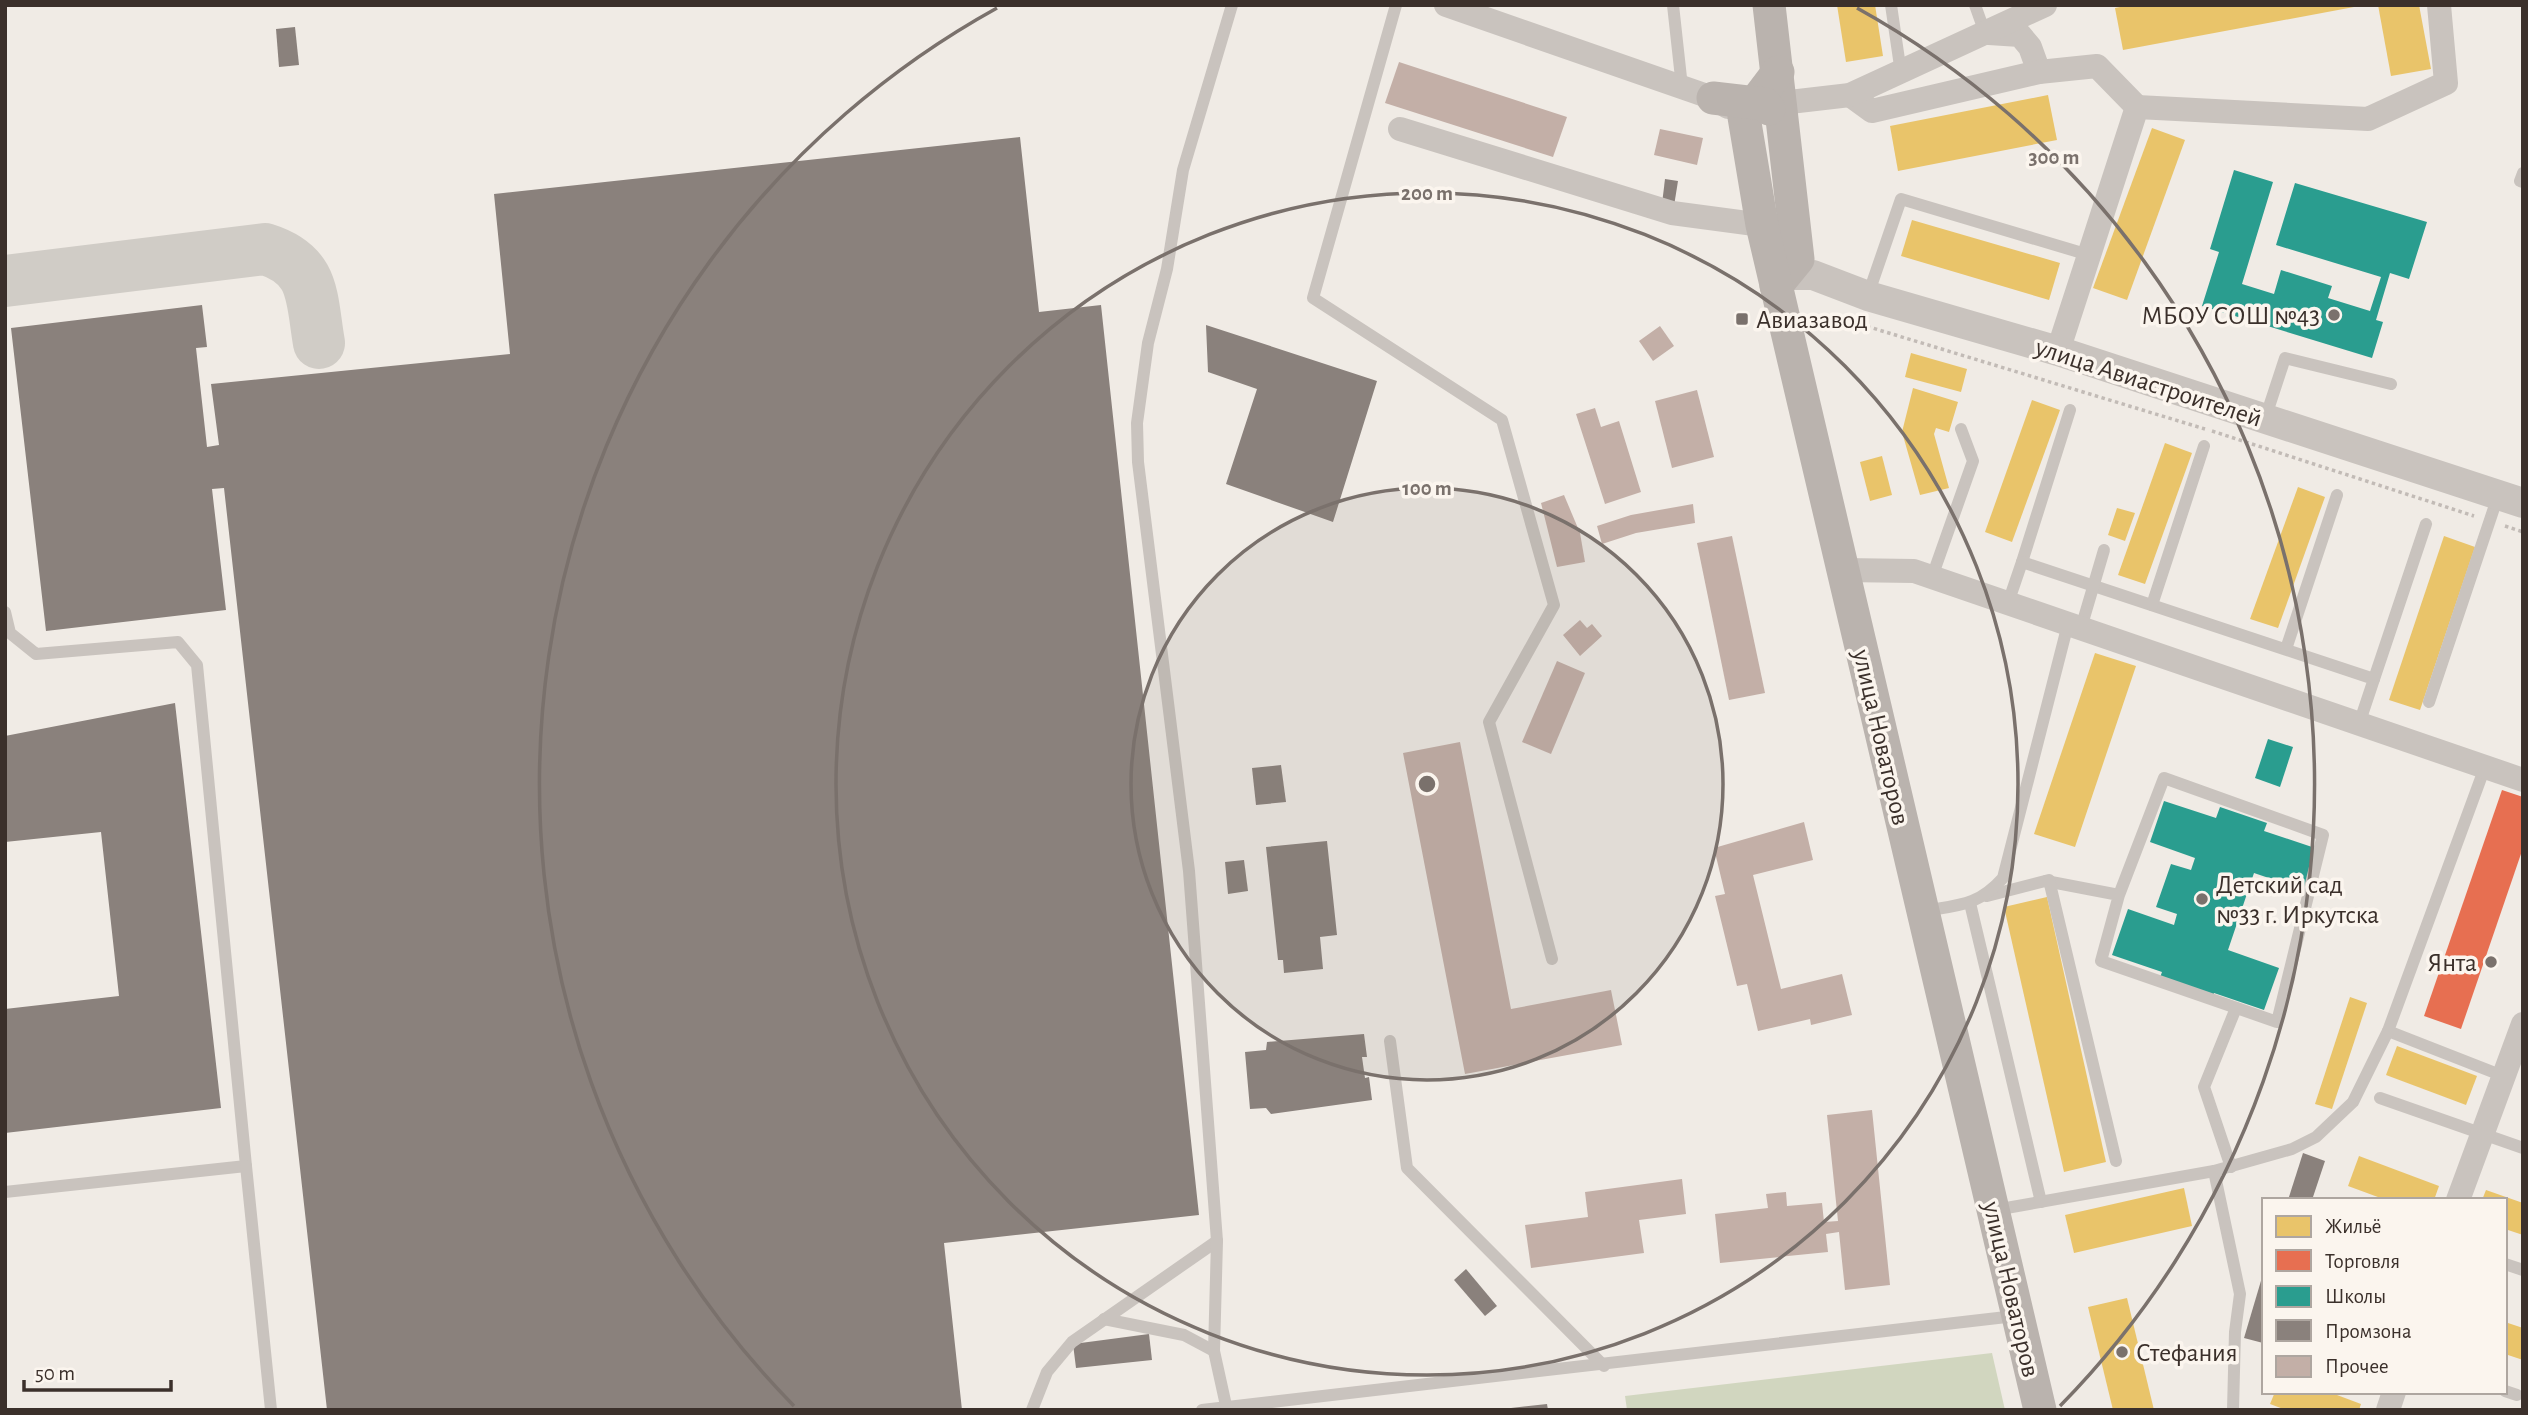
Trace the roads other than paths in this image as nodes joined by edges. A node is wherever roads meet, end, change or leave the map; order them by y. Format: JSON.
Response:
{"nodes":[{"id":1,"x":1232,"y":5,"type":"edge"},
{"id":2,"x":1396,"y":5,"type":"edge"},
{"id":3,"x":1446,"y":5,"type":"edge"},
{"id":4,"x":1673,"y":5,"type":"edge"},
{"id":5,"x":1891,"y":5,"type":"edge"},
{"id":6,"x":1975,"y":5,"type":"edge"},
{"id":7,"x":2045,"y":5,"type":"edge"},
{"id":8,"x":2439,"y":5,"type":"edge"},
{"id":9,"x":1771,"y":17,"type":"edge"},
{"id":10,"x":1984,"y":33,"type":"junction"},
{"id":11,"x":2039,"y":72,"type":"junction"},
{"id":12,"x":1901,"y":73,"type":"junction"},
{"id":13,"x":1682,"y":87,"type":"junction"},
{"id":14,"x":1850,"y":95,"type":"junction"},
{"id":15,"x":1713,"y":98,"type":"junction"},
{"id":16,"x":1781,"y":101,"type":"junction"},
{"id":17,"x":2137,"y":107,"type":"junction"},
{"id":18,"x":1744,"y":117,"type":"junction"},
{"id":19,"x":1400,"y":129,"type":"dead end"},
{"id":20,"x":2523,"y":173,"type":"edge"},
{"id":21,"x":2523,"y":182,"type":"edge"},
{"id":22,"x":1762,"y":225,"type":"junction"},
{"id":23,"x":2089,"y":255,"type":"junction"},
{"id":24,"x":1778,"y":280,"type":"junction"},
{"id":25,"x":1868,"y":296,"type":"junction"},
{"id":26,"x":2058,"y":351,"type":"junction"},
{"id":27,"x":2390,"y":384,"type":"dead end"},
{"id":28,"x":2070,"y":410,"type":"dead end"},
{"id":29,"x":2265,"y":419,"type":"junction"},
{"id":30,"x":1961,"y":429,"type":"dead end"},
{"id":31,"x":2204,"y":446,"type":"dead end"},
{"id":32,"x":2337,"y":495,"type":"dead end"},
{"id":33,"x":2510,"y":499,"type":"edge"},
{"id":34,"x":2426,"y":524,"type":"dead end"},
{"id":35,"x":2105,"y":550,"type":"dead end"},
{"id":36,"x":2022,"y":562,"type":"junction"},
{"id":37,"x":1843,"y":570,"type":"junction"},
{"id":38,"x":1932,"y":577,"type":"junction"},
{"id":39,"x":2095,"y":586,"type":"junction"},
{"id":40,"x":2008,"y":603,"type":"junction"},
{"id":41,"x":2152,"y":605,"type":"junction"},
{"id":42,"x":5,"y":612,"type":"edge"},
{"id":43,"x":2075,"y":626,"type":"junction"},
{"id":44,"x":2286,"y":649,"type":"junction"},
{"id":45,"x":2374,"y":678,"type":"junction"},
{"id":46,"x":2429,"y":702,"type":"dead end"},
{"id":47,"x":2359,"y":724,"type":"junction"},
{"id":48,"x":2485,"y":767,"type":"junction"},
{"id":49,"x":2523,"y":780,"type":"edge"},
{"id":50,"x":2046,"y":881,"type":"junction"},
{"id":51,"x":2119,"y":895,"type":"junction"},
{"id":52,"x":1987,"y":896,"type":"junction"},
{"id":53,"x":1970,"y":903,"type":"junction"},
{"id":54,"x":1923,"y":911,"type":"junction"},
{"id":55,"x":1552,"y":959,"type":"dead end"},
{"id":56,"x":2236,"y":1008,"type":"junction"},
{"id":57,"x":2523,"y":1024,"type":"edge"},
{"id":58,"x":2388,"y":1031,"type":"junction"},
{"id":59,"x":1390,"y":1041,"type":"dead end"},
{"id":60,"x":2503,"y":1076,"type":"junction"},
{"id":61,"x":2380,"y":1098,"type":"dead end"},
{"id":62,"x":2482,"y":1133,"type":"junction"},
{"id":63,"x":2523,"y":1148,"type":"edge"},
{"id":64,"x":2116,"y":1161,"type":"dead end"},
{"id":65,"x":246,"y":1166,"type":"junction"},
{"id":66,"x":2231,"y":1167,"type":"junction"},
{"id":67,"x":2214,"y":1171,"type":"junction"},
{"id":68,"x":5,"y":1192,"type":"edge"},
{"id":69,"x":2459,"y":1198,"type":"edge"},
{"id":70,"x":2041,"y":1202,"type":"junction"},
{"id":71,"x":1994,"y":1210,"type":"junction"},
{"id":72,"x":1217,"y":1241,"type":"junction"},
{"id":73,"x":2019,"y":1315,"type":"junction"},
{"id":74,"x":1104,"y":1319,"type":"junction"},
{"id":75,"x":1214,"y":1351,"type":"junction"},
{"id":76,"x":1604,"y":1366,"type":"junction"},
{"id":77,"x":1227,"y":1408,"type":"edge"},
{"id":78,"x":271,"y":1410,"type":"edge"},
{"id":79,"x":1032,"y":1410,"type":"edge"},
{"id":80,"x":1202,"y":1410,"type":"edge"},
{"id":81,"x":2040,"y":1410,"type":"edge"},
{"id":82,"x":2233,"y":1410,"type":"edge"}],
"edges":[{"from":1,"to":72,"type":"lane"},
{"from":2,"to":55,"type":"lane"},
{"from":3,"to":13,"type":"street"},
{"from":4,"to":13,"type":"lane"},
{"from":5,"to":12,"type":"lane"},
{"from":6,"to":10,"type":"lane"},
{"from":7,"to":10,"type":"street"},
{"from":8,"to":17,"type":"street"},
{"from":9,"to":16,"type":"main road"},
{"from":10,"to":11,"type":"street"},
{"from":10,"to":12,"type":"street"},
{"from":11,"to":14,"type":"street"},
{"from":11,"to":17,"type":"street"},
{"from":12,"to":14,"type":"street"},
{"from":13,"to":15,"type":"street"},
{"from":14,"to":16,"type":"street"},
{"from":15,"to":16,"type":"main road"},
{"from":15,"to":18,"type":"street"},
{"from":16,"to":18,"type":"main road"},
{"from":16,"to":24,"type":"main road"},
{"from":17,"to":23,"type":"street"},
{"from":18,"to":22,"type":"main road","name":"улица Новаторов"},
{"from":19,"to":22,"type":"street"},
{"from":20,"to":21,"type":"lane"},
{"from":22,"to":24,"type":"main road","name":"улица Новаторов"},
{"from":23,"to":25,"type":"lane"},
{"from":23,"to":26,"type":"street"},
{"from":24,"to":25,"type":"street","name":"улица Авиастроителей"},
{"from":24,"to":37,"type":"main road","name":"улица Новаторов"},
{"from":25,"to":26,"type":"street","name":"улица Авиастроителей"},
{"from":26,"to":29,"type":"street","name":"улица Авиастроителей"},
{"from":27,"to":29,"type":"lane"},
{"from":28,"to":36,"type":"lane"},
{"from":29,"to":33,"type":"street","name":"улица Авиастроителей"},
{"from":30,"to":38,"type":"lane"},
{"from":31,"to":41,"type":"lane"},
{"from":32,"to":44,"type":"lane"},
{"from":33,"to":46,"type":"lane"},
{"from":34,"to":45,"type":"lane"},
{"from":35,"to":39,"type":"lane"},
{"from":36,"to":39,"type":"lane"},
{"from":36,"to":40,"type":"lane"},
{"from":37,"to":38,"type":"street"},
{"from":37,"to":54,"type":"main road","name":"улица Новаторов"},
{"from":38,"to":40,"type":"street"},
{"from":39,"to":41,"type":"lane"},
{"from":39,"to":43,"type":"lane"},
{"from":40,"to":43,"type":"street"},
{"from":41,"to":44,"type":"lane"},
{"from":42,"to":65,"type":"lane"},
{"from":43,"to":47,"type":"street"},
{"from":43,"to":52,"type":"lane"},
{"from":44,"to":45,"type":"lane"},
{"from":45,"to":47,"type":"lane"},
{"from":47,"to":48,"type":"street"},
{"from":48,"to":49,"type":"street"},
{"from":48,"to":58,"type":"lane"},
{"from":50,"to":51,"type":"lane"},
{"from":50,"to":52,"type":"lane"},
{"from":50,"to":64,"type":"lane"},
{"from":51,"to":56,"type":"lane"},
{"from":51,"to":56,"type":"lane"},
{"from":52,"to":53,"type":"lane"},
{"from":53,"to":54,"type":"lane"},
{"from":53,"to":70,"type":"lane"},
{"from":54,"to":71,"type":"main road","name":"улица Новаторов"},
{"from":56,"to":66,"type":"lane"},
{"from":57,"to":60,"type":"street"},
{"from":58,"to":60,"type":"lane"},
{"from":58,"to":66,"type":"lane"},
{"from":59,"to":76,"type":"lane"},
{"from":60,"to":62,"type":"street"},
{"from":61,"to":62,"type":"lane"},
{"from":62,"to":63,"type":"lane"},
{"from":62,"to":69,"type":"street"},
{"from":65,"to":68,"type":"lane"},
{"from":65,"to":78,"type":"lane"},
{"from":66,"to":67,"type":"lane"},
{"from":67,"to":70,"type":"lane"},
{"from":67,"to":82,"type":"lane"},
{"from":70,"to":71,"type":"lane"},
{"from":71,"to":73,"type":"main road","name":"улица Новаторов"},
{"from":72,"to":74,"type":"lane"},
{"from":72,"to":75,"type":"lane"},
{"from":73,"to":76,"type":"lane"},
{"from":73,"to":81,"type":"main road","name":"улица Новаторов"},
{"from":74,"to":75,"type":"lane"},
{"from":74,"to":79,"type":"lane"},
{"from":75,"to":77,"type":"lane"},
{"from":76,"to":77,"type":"lane"},
{"from":77,"to":80,"type":"lane"}]}
